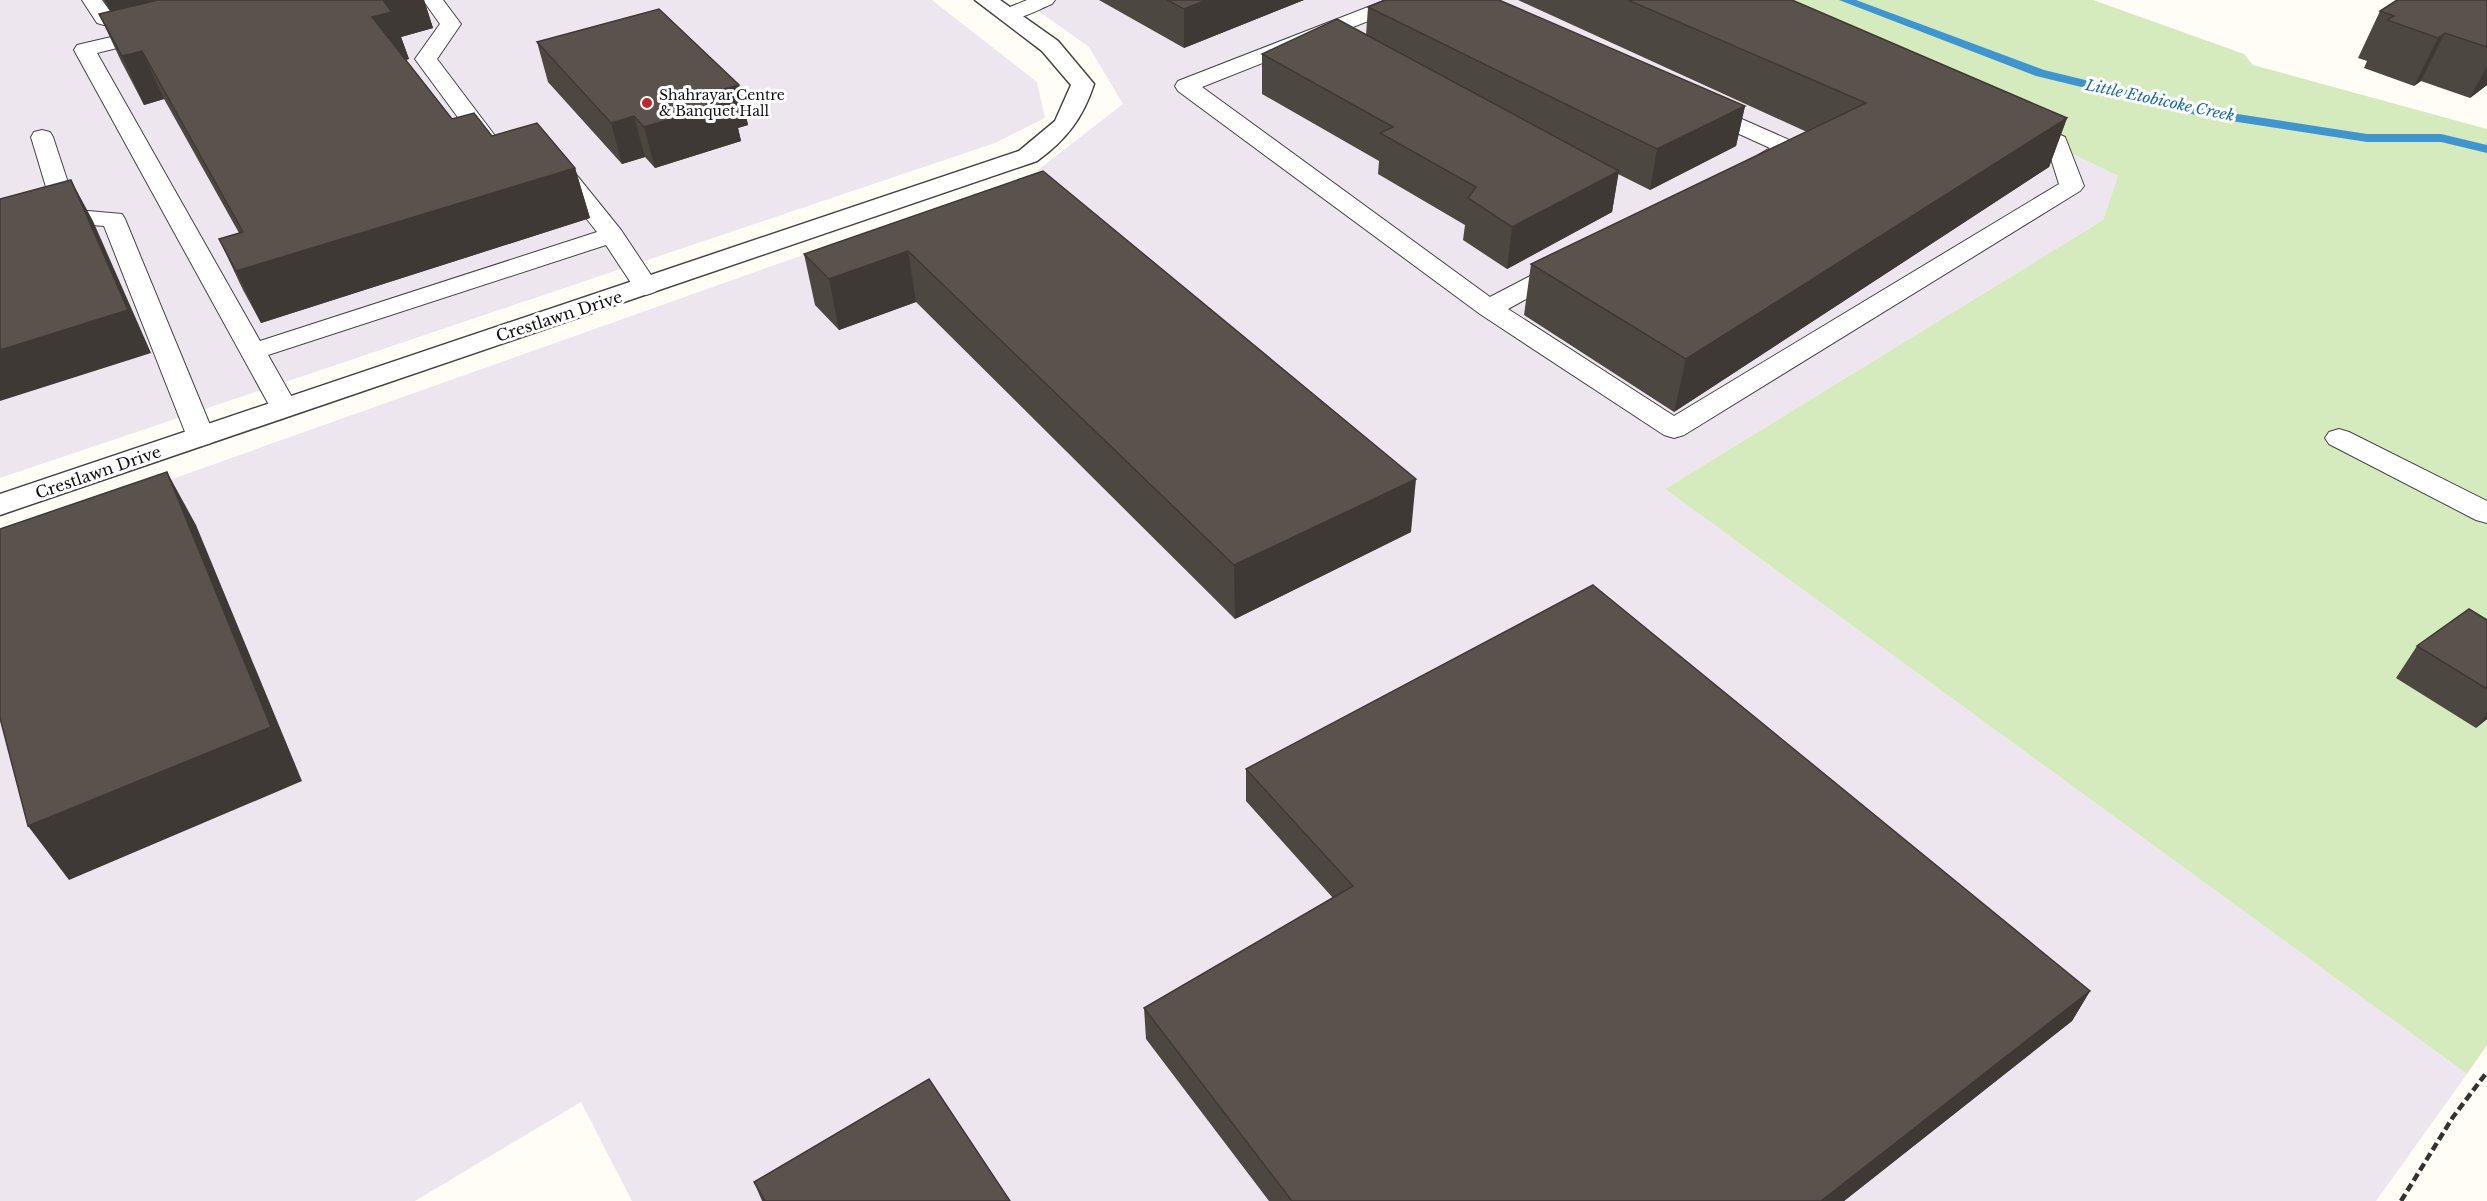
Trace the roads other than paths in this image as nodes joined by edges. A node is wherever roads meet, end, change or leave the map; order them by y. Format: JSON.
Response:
{"nodes":[{"id":1,"x":92,"y":0,"type":"edge"},
{"id":2,"x":183,"y":0,"type":"edge"},
{"id":3,"x":433,"y":0,"type":"edge"},
{"id":4,"x":986,"y":0,"type":"edge"},
{"id":5,"x":1045,"y":0,"type":"edge"},
{"id":6,"x":1404,"y":0,"type":"edge"},
{"id":7,"x":1007,"y":15,"type":"junction"},
{"id":8,"x":174,"y":28,"type":"edge"},
{"id":9,"x":1683,"y":99,"type":"edge"},
{"id":10,"x":1993,"y":114,"type":"edge"},
{"id":11,"x":42,"y":137,"type":"dead end"},
{"id":12,"x":508,"y":155,"type":"edge"},
{"id":13,"x":542,"y":160,"type":"edge"},
{"id":14,"x":1737,"y":176,"type":"edge"},
{"id":15,"x":612,"y":235,"type":"junction"},
{"id":16,"x":1583,"y":258,"type":"edge"},
{"id":17,"x":646,"y":287,"type":"junction"},
{"id":18,"x":1489,"y":308,"type":"junction"},
{"id":19,"x":252,"y":352,"type":"junction"},
{"id":20,"x":284,"y":408,"type":"junction"},
{"id":21,"x":201,"y":437,"type":"junction"},
{"id":22,"x":2339,"y":438,"type":"dead end"},
{"id":23,"x":0,"y":505,"type":"edge"},
{"id":24,"x":2487,"y":513,"type":"edge"}],
"edges":[{"from":1,"to":2,"type":"lane"},
{"from":3,"to":12,"type":"lane"},
{"from":4,"to":7,"type":"street"},
{"from":5,"to":7,"type":"lane"},
{"from":6,"to":18,"type":"lane"},
{"from":7,"to":17,"type":"street","name":"Crestlawn Drive"},
{"from":8,"to":19,"type":"lane"},
{"from":9,"to":14,"type":"lane"},
{"from":10,"to":18,"type":"lane"},
{"from":11,"to":21,"type":"lane"},
{"from":13,"to":15,"type":"lane"},
{"from":15,"to":17,"type":"lane"},
{"from":15,"to":19,"type":"lane"},
{"from":16,"to":18,"type":"lane"},
{"from":17,"to":20,"type":"street","name":"Crestlawn Drive"},
{"from":19,"to":20,"type":"lane"},
{"from":20,"to":21,"type":"street","name":"Crestlawn Drive"},
{"from":21,"to":23,"type":"street","name":"Crestlawn Drive"},
{"from":22,"to":24,"type":"lane"}]}
